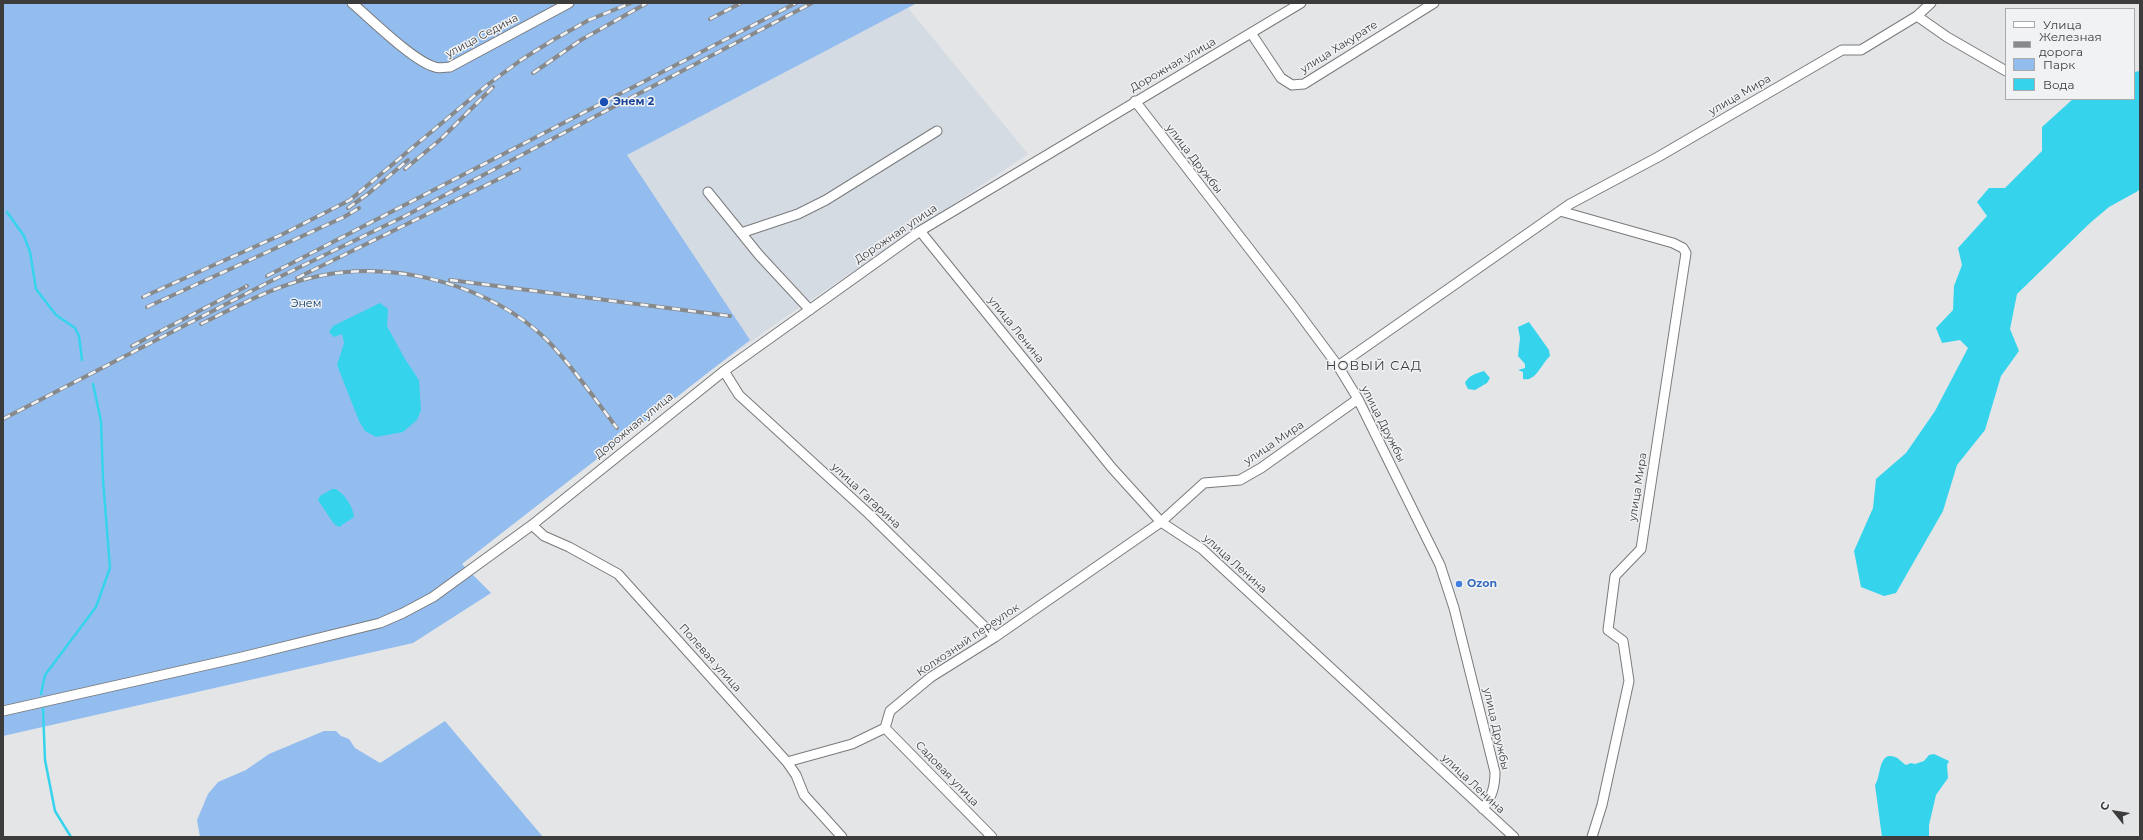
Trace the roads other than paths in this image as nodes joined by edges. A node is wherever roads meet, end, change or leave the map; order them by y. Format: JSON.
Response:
{"nodes":[{"id":1,"x":352,"y":3,"type":"edge"},
{"id":2,"x":569,"y":3,"type":"edge"},
{"id":3,"x":1301,"y":3,"type":"edge"},
{"id":4,"x":1434,"y":3,"type":"edge"},
{"id":5,"x":1931,"y":3,"type":"edge"},
{"id":6,"x":1917,"y":16,"type":"junction"},
{"id":7,"x":1251,"y":33,"type":"junction"},
{"id":8,"x":2005,"y":70,"type":"edge"},
{"id":9,"x":1134,"y":101,"type":"junction"},
{"id":10,"x":937,"y":131,"type":"dead end"},
{"id":11,"x":708,"y":192,"type":"dead end"},
{"id":12,"x":1560,"y":211,"type":"junction"},
{"id":13,"x":920,"y":231,"type":"junction"},
{"id":14,"x":742,"y":233,"type":"junction"},
{"id":15,"x":810,"y":310,"type":"junction"},
{"id":16,"x":1338,"y":366,"type":"junction"},
{"id":17,"x":724,"y":371,"type":"junction"},
{"id":18,"x":1358,"y":399,"type":"junction"},
{"id":19,"x":1161,"y":522,"type":"junction"},
{"id":20,"x":532,"y":525,"type":"junction"},
{"id":21,"x":995,"y":637,"type":"junction"},
{"id":22,"x":3,"y":711,"type":"edge"},
{"id":23,"x":886,"y":728,"type":"junction"},
{"id":24,"x":787,"y":762,"type":"junction"},
{"id":25,"x":1483,"y":809,"type":"junction"},
{"id":26,"x":842,"y":837,"type":"edge"},
{"id":27,"x":992,"y":837,"type":"edge"},
{"id":28,"x":1514,"y":837,"type":"edge"},
{"id":29,"x":1592,"y":837,"type":"edge"}],
"edges":[{"from":1,"to":2,"type":"street","name":"улица Седина"},
{"from":3,"to":7,"type":"street","name":"Дорожная улица"},
{"from":4,"to":7,"type":"street","name":"улица Хакурате"},
{"from":5,"to":6,"type":"street","name":"улица Мира"},
{"from":6,"to":8,"type":"street"},
{"from":6,"to":12,"type":"street","name":"улица Мира"},
{"from":7,"to":9,"type":"street","name":"Дорожная улица"},
{"from":9,"to":13,"type":"street","name":"Дорожная улица"},
{"from":9,"to":16,"type":"street","name":"улица Дружбы"},
{"from":10,"to":14,"type":"street"},
{"from":11,"to":14,"type":"street"},
{"from":12,"to":16,"type":"street","name":"улица Мира"},
{"from":12,"to":29,"type":"street","name":"улица Мира"},
{"from":13,"to":15,"type":"street","name":"Дорожная улица"},
{"from":13,"to":19,"type":"street","name":"улица Ленина"},
{"from":14,"to":15,"type":"street"},
{"from":15,"to":17,"type":"street","name":"Дорожная улица"},
{"from":16,"to":18,"type":"street","name":"улица Дружбы"},
{"from":17,"to":20,"type":"street","name":"Дорожная улица"},
{"from":17,"to":21,"type":"street","name":"улица Гагарина"},
{"from":18,"to":19,"type":"street","name":"улица Мира"},
{"from":18,"to":25,"type":"street","name":"улица Дружбы"},
{"from":19,"to":21,"type":"street","name":"Колхозный переулок"},
{"from":19,"to":25,"type":"street","name":"улица Ленина"},
{"from":20,"to":22,"type":"street","name":"Дорожная улица"},
{"from":20,"to":24,"type":"street","name":"Полевая улица"},
{"from":21,"to":23,"type":"street","name":"Колхозный переулок"},
{"from":23,"to":24,"type":"street"},
{"from":23,"to":27,"type":"street","name":"Садовая улица"},
{"from":24,"to":26,"type":"street","name":"Полевая улица"},
{"from":25,"to":28,"type":"street","name":"улица Ленина"}]}
